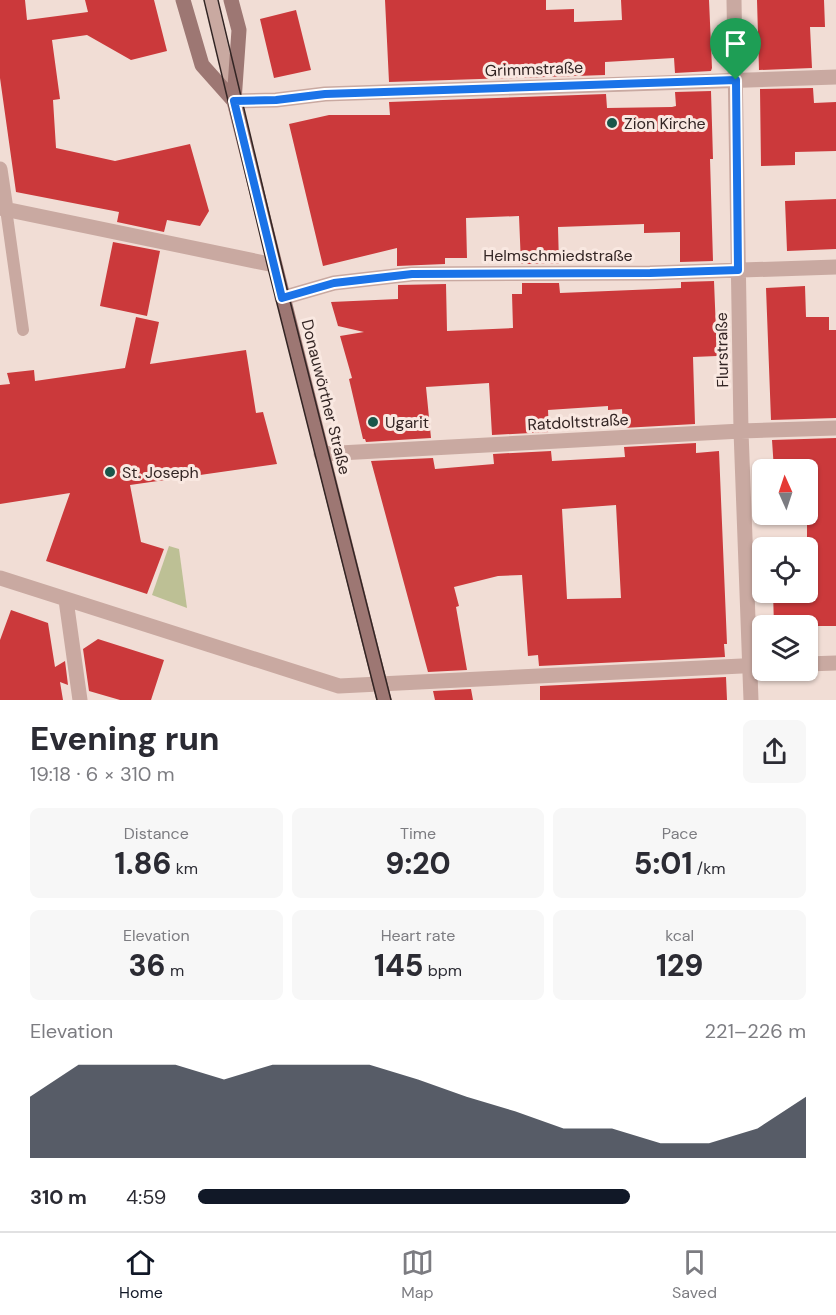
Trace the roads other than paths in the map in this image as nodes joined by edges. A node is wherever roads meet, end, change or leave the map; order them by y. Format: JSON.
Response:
{"nodes":[{"id":1,"x":183,"y":0,"type":"edge"},
{"id":2,"x":211,"y":0,"type":"edge"},
{"id":3,"x":231,"y":0,"type":"edge"},
{"id":4,"x":734,"y":0,"type":"edge"},
{"id":5,"x":836,"y":77,"type":"edge"},
{"id":6,"x":736,"y":80,"type":"junction"},
{"id":7,"x":234,"y":101,"type":"junction"},
{"id":8,"x":0,"y":169,"type":"edge"},
{"id":9,"x":3,"y":208,"type":"edge"},
{"id":10,"x":274,"y":265,"type":"junction"},
{"id":11,"x":836,"y":267,"type":"edge"},
{"id":12,"x":738,"y":270,"type":"junction"},
{"id":13,"x":282,"y":298,"type":"junction"},
{"id":14,"x":23,"y":330,"type":"dead end"},
{"id":15,"x":836,"y":428,"type":"edge"},
{"id":16,"x":741,"y":431,"type":"junction"},
{"id":17,"x":321,"y":454,"type":"junction"},
{"id":18,"x":0,"y":578,"type":"edge"},
{"id":19,"x":66,"y":600,"type":"junction"},
{"id":20,"x":753,"y":615,"type":"edge"},
{"id":21,"x":836,"y":663,"type":"edge"},
{"id":22,"x":818,"y":664,"type":"edge"},
{"id":23,"x":752,"y":665,"type":"edge"},
{"id":24,"x":754,"y":681,"type":"edge"},
{"id":25,"x":380,"y":684,"type":"junction"},
{"id":26,"x":80,"y":700,"type":"edge"},
{"id":27,"x":384,"y":700,"type":"edge"},
{"id":28,"x":751,"y":700,"type":"edge"}],
"edges":[{"from":1,"to":7,"type":"main road","name":"Donauwörther Straße"},
{"from":2,"to":7,"type":"lane"},
{"from":3,"to":7,"type":"main road","name":"Donauwörther Straße"},
{"from":4,"to":6,"type":"street","name":"Flurstraße"},
{"from":5,"to":6,"type":"street","name":"Grimmstraße"},
{"from":6,"to":7,"type":"street","name":"Grimmstraße"},
{"from":6,"to":12,"type":"street","name":"Flurstraße"},
{"from":7,"to":10,"type":"main road","name":"Donauwörther Straße"},
{"from":8,"to":9,"type":"street"},
{"from":9,"to":10,"type":"street"},
{"from":9,"to":14,"type":"lane"},
{"from":10,"to":13,"type":"main road","name":"Donauwörther Straße"},
{"from":11,"to":12,"type":"street","name":"Helmschmiedstraße"},
{"from":12,"to":13,"type":"street","name":"Helmschmiedstraße"},
{"from":12,"to":16,"type":"street","name":"Flurstraße"},
{"from":13,"to":17,"type":"main road","name":"Donauwörther Straße"},
{"from":15,"to":16,"type":"street","name":"Ratdoltstraße"},
{"from":16,"to":17,"type":"street","name":"Ratdoltstraße"},
{"from":16,"to":20,"type":"street","name":"Flurstraße"},
{"from":17,"to":25,"type":"main road","name":"Donauwörther Straße"},
{"from":18,"to":19,"type":"street"},
{"from":19,"to":25,"type":"street"},
{"from":19,"to":26,"type":"street"},
{"from":21,"to":22,"type":"street"},
{"from":23,"to":25,"type":"street"},
{"from":24,"to":28,"type":"street","name":"Flurstraße"},
{"from":25,"to":27,"type":"main road","name":"Donauwörther Straße"}]}
